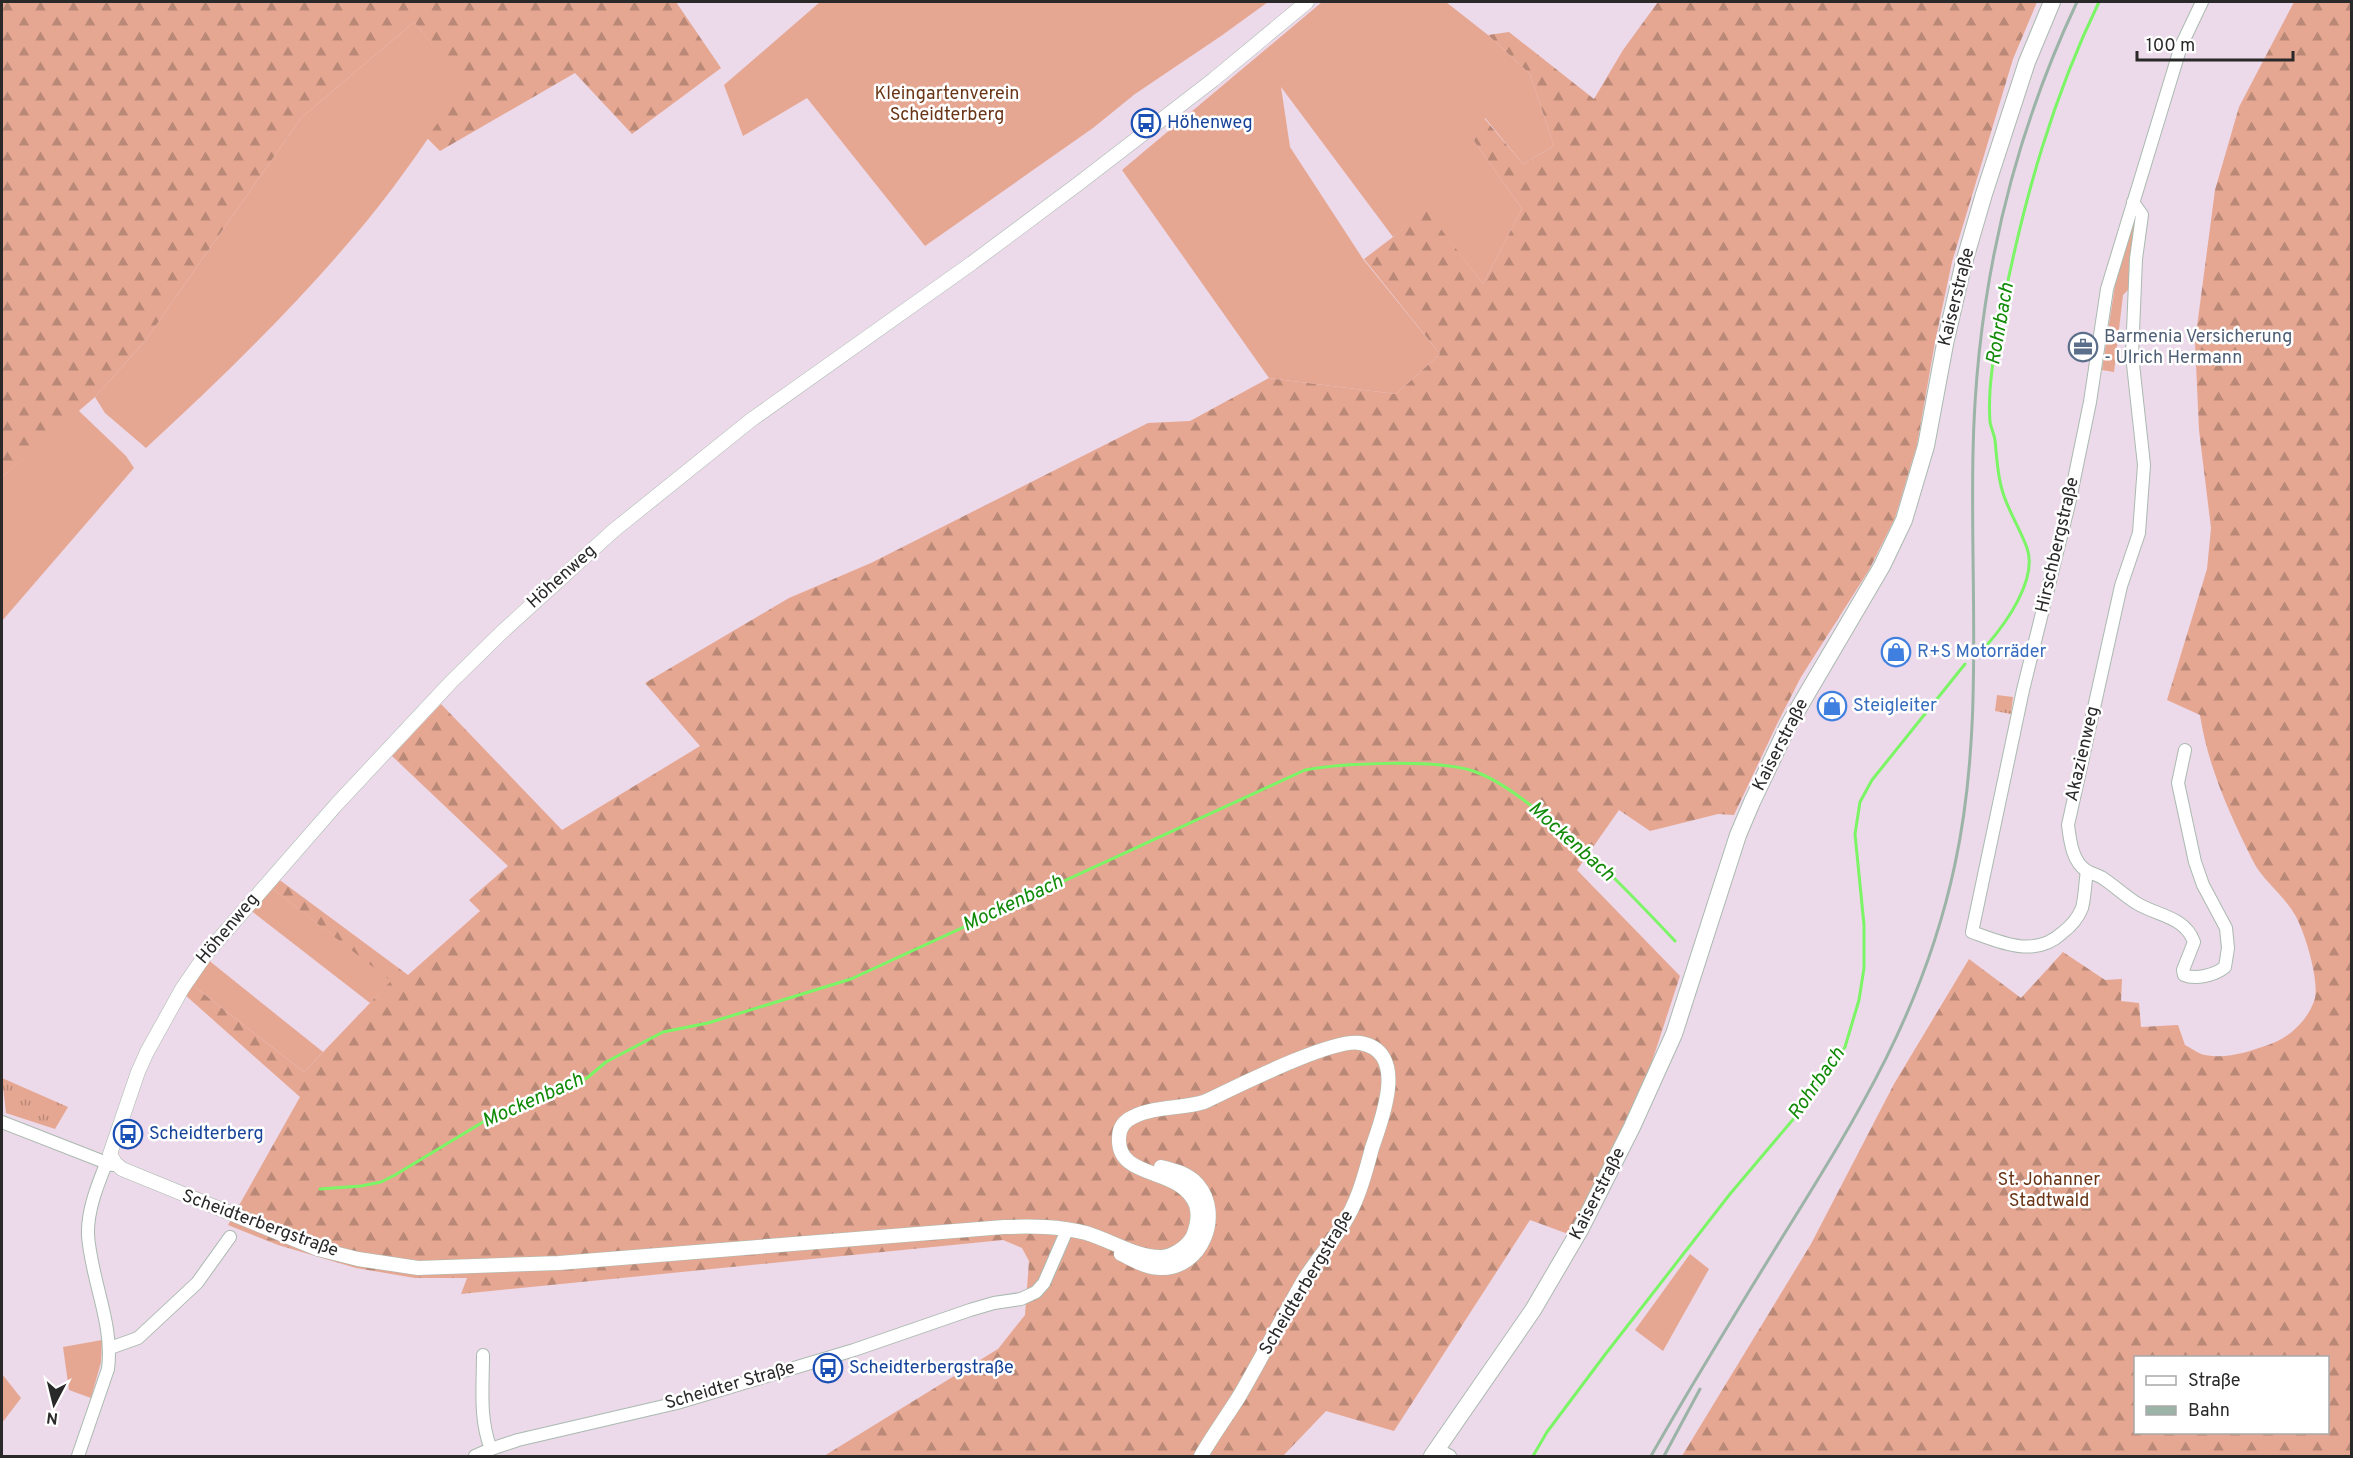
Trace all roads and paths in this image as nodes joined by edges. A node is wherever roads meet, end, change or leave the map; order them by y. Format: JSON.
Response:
{"nodes":[{"id":1,"x":1306,"y":2,"type":"edge"},
{"id":2,"x":2052,"y":2,"type":"edge"},
{"id":3,"x":2202,"y":2,"type":"edge"},
{"id":4,"x":2133,"y":202,"type":"junction"},
{"id":5,"x":2185,"y":750,"type":"dead end"},
{"id":6,"x":2087,"y":871,"type":"junction"},
{"id":7,"x":2,"y":1122,"type":"edge"},
{"id":8,"x":108,"y":1159,"type":"junction"},
{"id":9,"x":1067,"y":1230,"type":"junction"},
{"id":10,"x":230,"y":1237,"type":"dead end"},
{"id":11,"x":110,"y":1348,"type":"junction"},
{"id":12,"x":483,"y":1355,"type":"dead end"},
{"id":13,"x":490,"y":1449,"type":"junction"},
{"id":14,"x":1440,"y":1454,"type":"edge"},
{"id":15,"x":78,"y":1456,"type":"edge"},
{"id":16,"x":475,"y":1456,"type":"edge"},
{"id":17,"x":1202,"y":1456,"type":"edge"}],
"edges":[{"from":1,"to":8,"type":"street","name":"Höhenweg"},
{"from":2,"to":14,"type":"main road","name":"Kaiserstraße"},
{"from":3,"to":4,"type":"street","name":"Hirschbergstraße"},
{"from":4,"to":6,"type":"street","name":"Akazienweg"},
{"from":4,"to":6,"type":"street","name":"Hirschbergstraße"},
{"from":5,"to":6,"type":"street","name":"Akazienweg"},
{"from":7,"to":8,"type":"street"},
{"from":8,"to":9,"type":"street","name":"Scheidterbergstraße"},
{"from":8,"to":11,"type":"street","name":"Höhenweg"},
{"from":9,"to":13,"type":"street","name":"Scheidter Straße"},
{"from":9,"to":17,"type":"street","name":"Scheidterbergstraße"},
{"from":10,"to":11,"type":"street"},
{"from":11,"to":15,"type":"street","name":"Höhenweg"},
{"from":12,"to":13,"type":"street"},
{"from":13,"to":16,"type":"street","name":"Scheidter Straße"}]}
